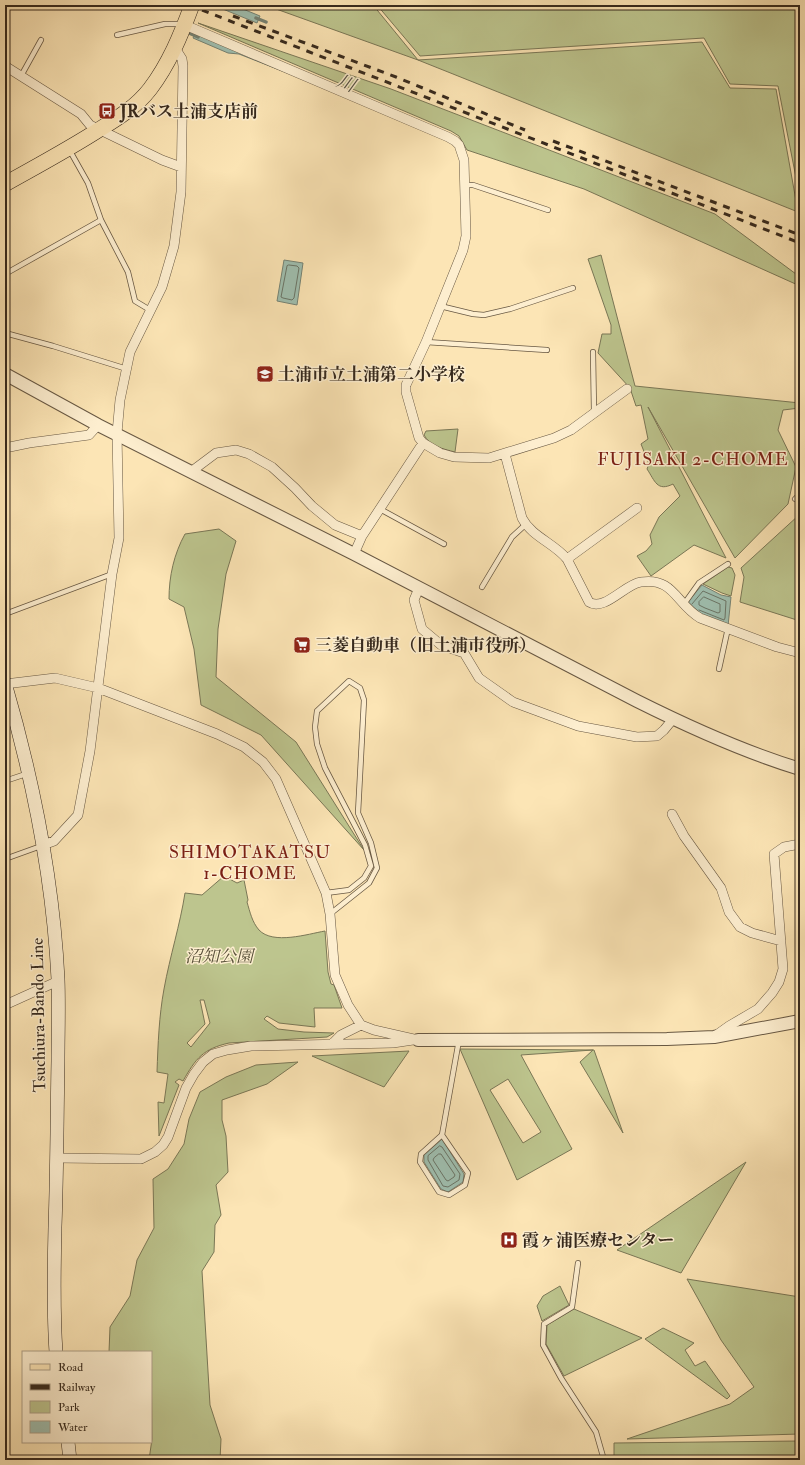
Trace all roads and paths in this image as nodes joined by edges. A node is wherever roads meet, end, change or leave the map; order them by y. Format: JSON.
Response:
{"nodes":[{"id":1,"x":192,"y":5,"type":"edge"},
{"id":2,"x":185,"y":25,"type":"junction"},
{"id":3,"x":117,"y":35,"type":"dead end"},
{"id":4,"x":41,"y":40,"type":"dead end"},
{"id":5,"x":175,"y":48,"type":"junction"},
{"id":6,"x":5,"y":66,"type":"edge"},
{"id":7,"x":21,"y":76,"type":"junction"},
{"id":8,"x":100,"y":129,"type":"junction"},
{"id":9,"x":69,"y":149,"type":"junction"},
{"id":10,"x":181,"y":167,"type":"junction"},
{"id":11,"x":5,"y":184,"type":"edge"},
{"id":12,"x":464,"y":184,"type":"junction"},
{"id":13,"x":548,"y":210,"type":"dead end"},
{"id":14,"x":101,"y":220,"type":"junction"},
{"id":15,"x":5,"y":274,"type":"edge"},
{"id":16,"x":573,"y":288,"type":"dead end"},
{"id":17,"x":440,"y":306,"type":"junction"},
{"id":18,"x":150,"y":310,"type":"junction"},
{"id":19,"x":5,"y":333,"type":"edge"},
{"id":20,"x":426,"y":342,"type":"junction"},
{"id":21,"x":547,"y":350,"type":"dead end"},
{"id":22,"x":593,"y":352,"type":"dead end"},
{"id":23,"x":127,"y":369,"type":"junction"},
{"id":24,"x":5,"y":374,"type":"edge"},
{"id":25,"x":627,"y":389,"type":"dead end"},
{"id":26,"x":594,"y":415,"type":"junction"},
{"id":27,"x":98,"y":425,"type":"junction"},
{"id":28,"x":117,"y":433,"type":"junction"},
{"id":29,"x":423,"y":442,"type":"junction"},
{"id":30,"x":5,"y":448,"type":"edge"},
{"id":31,"x":505,"y":454,"type":"junction"},
{"id":32,"x":192,"y":471,"type":"junction"},
{"id":33,"x":800,"y":494,"type":"edge"},
{"id":34,"x":795,"y":498,"type":"dead end"},
{"id":35,"x":637,"y":508,"type":"dead end"},
{"id":36,"x":380,"y":509,"type":"junction"},
{"id":37,"x":525,"y":525,"type":"junction"},
{"id":38,"x":362,"y":536,"type":"junction"},
{"id":39,"x":444,"y":544,"type":"dead end"},
{"id":40,"x":354,"y":554,"type":"junction"},
{"id":41,"x":567,"y":559,"type":"junction"},
{"id":42,"x":728,"y":564,"type":"dead end"},
{"id":43,"x":112,"y":574,"type":"junction"},
{"id":44,"x":482,"y":587,"type":"dead end"},
{"id":45,"x":419,"y":588,"type":"junction"},
{"id":46,"x":684,"y":604,"type":"junction"},
{"id":47,"x":5,"y":614,"type":"edge"},
{"id":48,"x":728,"y":628,"type":"junction"},
{"id":49,"x":800,"y":653,"type":"edge"},
{"id":50,"x":719,"y":669,"type":"dead end"},
{"id":51,"x":5,"y":683,"type":"edge"},
{"id":52,"x":98,"y":688,"type":"junction"},
{"id":53,"x":673,"y":719,"type":"junction"},
{"id":54,"x":800,"y":769,"type":"edge"},
{"id":55,"x":28,"y":774,"type":"junction"},
{"id":56,"x":5,"y":781,"type":"edge"},
{"id":57,"x":672,"y":814,"type":"dead end"},
{"id":58,"x":800,"y":844,"type":"edge"},
{"id":59,"x":43,"y":845,"type":"junction"},
{"id":60,"x":5,"y":859,"type":"edge"},
{"id":61,"x":326,"y":892,"type":"junction"},
{"id":62,"x":330,"y":914,"type":"junction"},
{"id":63,"x":781,"y":941,"type":"junction"},
{"id":64,"x":58,"y":981,"type":"junction"},
{"id":65,"x":5,"y":1005,"type":"edge"},
{"id":66,"x":800,"y":1021,"type":"edge"},
{"id":67,"x":361,"y":1025,"type":"junction"},
{"id":68,"x":714,"y":1037,"type":"junction"},
{"id":69,"x":460,"y":1039,"type":"junction"},
{"id":70,"x":418,"y":1040,"type":"junction"},
{"id":71,"x":331,"y":1045,"type":"junction"},
{"id":72,"x":442,"y":1135,"type":"junction"},
{"id":73,"x":57,"y":1158,"type":"junction"},
{"id":74,"x":578,"y":1263,"type":"dead end"},
{"id":75,"x":56,"y":1351,"type":"edge"},
{"id":76,"x":68,"y":1443,"type":"edge"},
{"id":77,"x":70,"y":1460,"type":"edge"},
{"id":78,"x":604,"y":1460,"type":"edge"}],
"edges":[{"from":1,"to":2,"type":"main road"},
{"from":2,"to":3,"type":"lane"},
{"from":2,"to":5,"type":"main road"},
{"from":2,"to":12,"type":"street"},
{"from":4,"to":7,"type":"lane"},
{"from":5,"to":8,"type":"main road"},
{"from":5,"to":10,"type":"street"},
{"from":6,"to":7,"type":"street"},
{"from":7,"to":8,"type":"street"},
{"from":8,"to":9,"type":"main road"},
{"from":8,"to":10,"type":"street"},
{"from":9,"to":11,"type":"main road"},
{"from":9,"to":14,"type":"lane"},
{"from":10,"to":18,"type":"street"},
{"from":12,"to":13,"type":"lane"},
{"from":12,"to":17,"type":"street"},
{"from":14,"to":15,"type":"lane"},
{"from":14,"to":18,"type":"lane"},
{"from":16,"to":17,"type":"lane"},
{"from":17,"to":20,"type":"street"},
{"from":18,"to":23,"type":"street"},
{"from":19,"to":23,"type":"lane"},
{"from":20,"to":21,"type":"lane"},
{"from":20,"to":29,"type":"street"},
{"from":22,"to":26,"type":"lane"},
{"from":23,"to":28,"type":"street"},
{"from":24,"to":27,"type":"street"},
{"from":25,"to":26,"type":"street"},
{"from":26,"to":31,"type":"street"},
{"from":27,"to":28,"type":"street"},
{"from":27,"to":30,"type":"street"},
{"from":28,"to":32,"type":"street"},
{"from":28,"to":43,"type":"street"},
{"from":29,"to":31,"type":"street"},
{"from":29,"to":36,"type":"street"},
{"from":31,"to":37,"type":"street"},
{"from":32,"to":38,"type":"street"},
{"from":32,"to":40,"type":"street"},
{"from":33,"to":34,"type":"lane"},
{"from":35,"to":41,"type":"street"},
{"from":36,"to":38,"type":"street"},
{"from":36,"to":39,"type":"lane"},
{"from":37,"to":41,"type":"street"},
{"from":37,"to":44,"type":"lane"},
{"from":38,"to":40,"type":"street"},
{"from":40,"to":45,"type":"street"},
{"from":41,"to":46,"type":"street"},
{"from":42,"to":46,"type":"lane"},
{"from":43,"to":47,"type":"lane"},
{"from":43,"to":52,"type":"street"},
{"from":45,"to":53,"type":"street"},
{"from":45,"to":53,"type":"street"},
{"from":46,"to":48,"type":"street"},
{"from":48,"to":49,"type":"street"},
{"from":48,"to":50,"type":"lane"},
{"from":51,"to":52,"type":"street"},
{"from":51,"to":55,"type":"main road","name":"Tsuchiura-Bando Line"},
{"from":52,"to":59,"type":"street"},
{"from":52,"to":61,"type":"street"},
{"from":53,"to":54,"type":"street"},
{"from":55,"to":56,"type":"lane"},
{"from":55,"to":59,"type":"main road","name":"Tsuchiura-Bando Line"},
{"from":57,"to":63,"type":"street"},
{"from":58,"to":63,"type":"street"},
{"from":59,"to":60,"type":"lane"},
{"from":59,"to":64,"type":"main road","name":"Tsuchiura-Bando Line"},
{"from":61,"to":62,"type":"street"},
{"from":61,"to":62,"type":"lane"},
{"from":62,"to":67,"type":"street"},
{"from":63,"to":68,"type":"street"},
{"from":64,"to":65,"type":"street"},
{"from":64,"to":73,"type":"main road","name":"Tsuchiura-Bando Line"},
{"from":66,"to":68,"type":"street"},
{"from":67,"to":70,"type":"street"},
{"from":67,"to":71,"type":"street"},
{"from":68,"to":69,"type":"street"},
{"from":69,"to":70,"type":"street"},
{"from":69,"to":72,"type":"lane"},
{"from":70,"to":71,"type":"street"},
{"from":71,"to":73,"type":"street"},
{"from":72,"to":72,"type":"lane"},
{"from":73,"to":75,"type":"main road","name":"Tsuchiura-Bando Line"},
{"from":74,"to":78,"type":"lane"},
{"from":76,"to":77,"type":"main road"}]}
